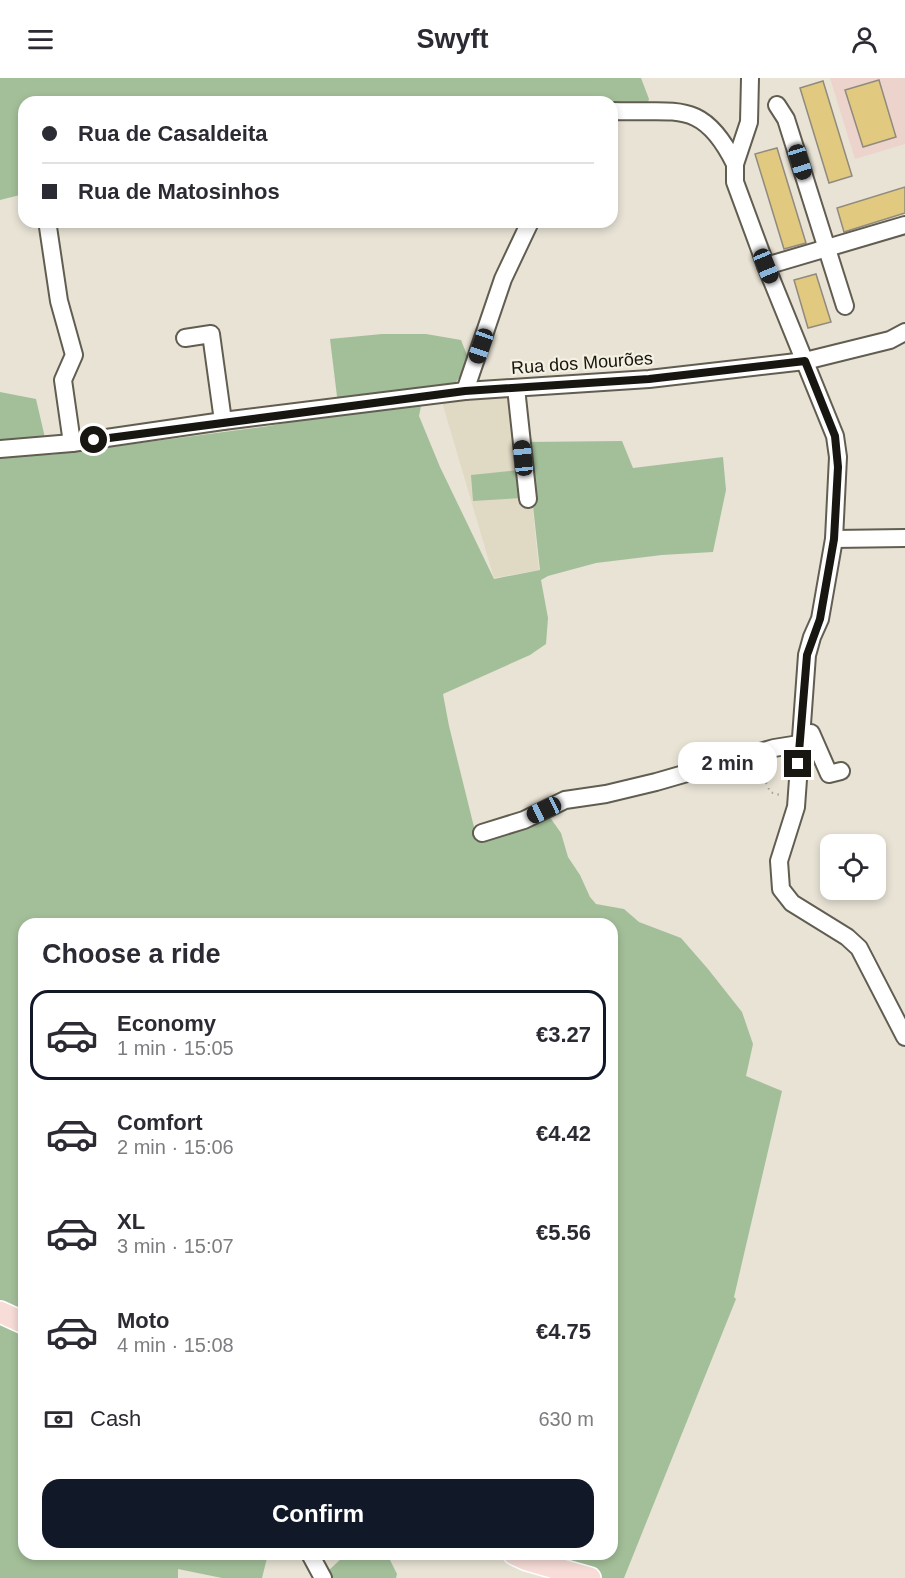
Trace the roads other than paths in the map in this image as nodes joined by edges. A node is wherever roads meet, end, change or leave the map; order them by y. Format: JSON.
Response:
{"nodes":[{"id":1,"x":750,"y":78,"type":"edge"},
{"id":2,"x":777,"y":105,"type":"dead end"},
{"id":3,"x":618,"y":111,"type":"edge"},
{"id":4,"x":735,"y":164,"type":"junction"},
{"id":5,"x":905,"y":225,"type":"edge"},
{"id":6,"x":48,"y":228,"type":"edge"},
{"id":7,"x":527,"y":228,"type":"edge"},
{"id":8,"x":827,"y":248,"type":"junction"},
{"id":9,"x":766,"y":266,"type":"junction"},
{"id":10,"x":845,"y":306,"type":"dead end"},
{"id":11,"x":905,"y":332,"type":"edge"},
{"id":12,"x":185,"y":338,"type":"dead end"},
{"id":13,"x":805,"y":361,"type":"junction"},
{"id":14,"x":516,"y":388,"type":"junction"},
{"id":15,"x":465,"y":391,"type":"junction"},
{"id":16,"x":223,"y":421,"type":"junction"},
{"id":17,"x":72,"y":443,"type":"junction"},
{"id":18,"x":0,"y":449,"type":"edge"},
{"id":19,"x":528,"y":499,"type":"dead end"},
{"id":20,"x":905,"y":538,"type":"edge"},
{"id":21,"x":834,"y":539,"type":"junction"},
{"id":22,"x":805,"y":739,"type":"junction"},
{"id":23,"x":842,"y":771,"type":"dead end"},
{"id":24,"x":482,"y":833,"type":"dead end"},
{"id":25,"x":905,"y":1038,"type":"edge"},
{"id":26,"x":0,"y":1312,"type":"edge"},
{"id":27,"x":18,"y":1320,"type":"edge"},
{"id":28,"x":313,"y":1560,"type":"edge"},
{"id":29,"x":527,"y":1560,"type":"edge"},
{"id":30,"x":323,"y":1578,"type":"edge"},
{"id":31,"x":590,"y":1578,"type":"edge"}],
"edges":[{"from":1,"to":4,"type":"street"},
{"from":2,"to":8,"type":"street"},
{"from":3,"to":4,"type":"street"},
{"from":4,"to":9,"type":"street"},
{"from":5,"to":8,"type":"street"},
{"from":6,"to":17,"type":"street"},
{"from":7,"to":15,"type":"street"},
{"from":8,"to":9,"type":"street"},
{"from":8,"to":10,"type":"street"},
{"from":9,"to":13,"type":"street"},
{"from":11,"to":13,"type":"street","name":"Rua dos Mourões"},
{"from":12,"to":16,"type":"street"},
{"from":13,"to":14,"type":"street","name":"Rua dos Mourões"},
{"from":13,"to":21,"type":"street"},
{"from":14,"to":15,"type":"street","name":"Rua dos Mourões"},
{"from":14,"to":19,"type":"street"},
{"from":15,"to":16,"type":"street","name":"Rua dos Mourões"},
{"from":16,"to":17,"type":"street","name":"Rua dos Mourões"},
{"from":17,"to":18,"type":"street","name":"Rua dos Mourões"},
{"from":20,"to":21,"type":"street"},
{"from":21,"to":22,"type":"street"},
{"from":22,"to":23,"type":"street"},
{"from":22,"to":24,"type":"street"},
{"from":22,"to":25,"type":"street"},
{"from":26,"to":27,"type":"main road"},
{"from":28,"to":30,"type":"street"},
{"from":29,"to":31,"type":"main road"}]}
